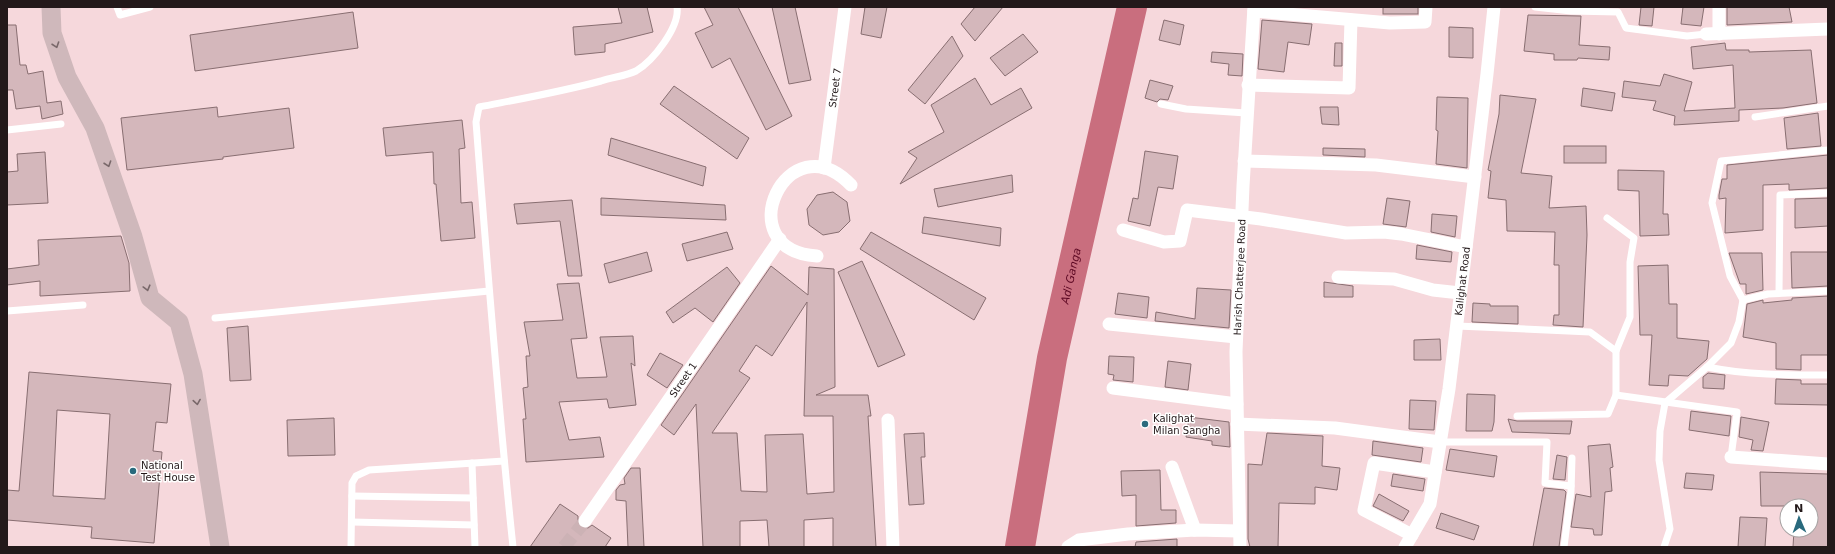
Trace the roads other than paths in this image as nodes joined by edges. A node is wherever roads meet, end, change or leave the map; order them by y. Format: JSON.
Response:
{"nodes":[{"id":1,"x":51,"y":7,"type":"edge"},
{"id":2,"x":117,"y":7,"type":"edge"},
{"id":3,"x":150,"y":7,"type":"edge"},
{"id":4,"x":677,"y":7,"type":"edge"},
{"id":5,"x":845,"y":7,"type":"edge"},
{"id":6,"x":1426,"y":7,"type":"edge"},
{"id":7,"x":1494,"y":7,"type":"edge"},
{"id":8,"x":1535,"y":7,"type":"edge"},
{"id":9,"x":1719,"y":7,"type":"edge"},
{"id":10,"x":1254,"y":9,"type":"edge"},
{"id":11,"x":1618,"y":10,"type":"edge"},
{"id":12,"x":1350,"y":20,"type":"junction"},
{"id":13,"x":1828,"y":29,"type":"edge"},
{"id":14,"x":1712,"y":34,"type":"junction"},
{"id":15,"x":1248,"y":85,"type":"junction"},
{"id":16,"x":1161,"y":104,"type":"dead end"},
{"id":17,"x":1828,"y":106,"type":"edge"},
{"id":18,"x":1246,"y":113,"type":"junction"},
{"id":19,"x":1755,"y":117,"type":"dead end"},
{"id":20,"x":61,"y":124,"type":"dead end"},
{"id":21,"x":7,"y":130,"type":"edge"},
{"id":22,"x":1828,"y":150,"type":"edge"},
{"id":23,"x":1244,"y":161,"type":"junction"},
{"id":24,"x":824,"y":168,"type":"junction"},
{"id":25,"x":1475,"y":177,"type":"junction"},
{"id":26,"x":851,"y":185,"type":"dead end"},
{"id":27,"x":1828,"y":193,"type":"edge"},
{"id":28,"x":1241,"y":217,"type":"junction"},
{"id":29,"x":1607,"y":218,"type":"dead end"},
{"id":30,"x":1123,"y":230,"type":"dead end"},
{"id":31,"x":780,"y":239,"type":"junction"},
{"id":32,"x":1466,"y":247,"type":"junction"},
{"id":33,"x":817,"y":256,"type":"dead end"},
{"id":34,"x":1338,"y":278,"type":"dead end"},
{"id":35,"x":489,"y":291,"type":"junction"},
{"id":36,"x":1828,"y":291,"type":"edge"},
{"id":37,"x":1460,"y":293,"type":"junction"},
{"id":38,"x":1779,"y":294,"type":"junction"},
{"id":39,"x":1743,"y":300,"type":"junction"},
{"id":40,"x":83,"y":305,"type":"dead end"},
{"id":41,"x":7,"y":311,"type":"edge"},
{"id":42,"x":215,"y":318,"type":"dead end"},
{"id":43,"x":1110,"y":324,"type":"dead end"},
{"id":44,"x":1457,"y":326,"type":"junction"},
{"id":45,"x":1236,"y":337,"type":"junction"},
{"id":46,"x":1616,"y":351,"type":"junction"},
{"id":47,"x":1707,"y":367,"type":"junction"},
{"id":48,"x":1828,"y":375,"type":"edge"},
{"id":49,"x":1113,"y":388,"type":"dead end"},
{"id":50,"x":1616,"y":395,"type":"junction"},
{"id":51,"x":1665,"y":403,"type":"junction"},
{"id":52,"x":1237,"y":404,"type":"junction"},
{"id":53,"x":1517,"y":416,"type":"dead end"},
{"id":54,"x":888,"y":420,"type":"dead end"},
{"id":55,"x":1237,"y":424,"type":"junction"},
{"id":56,"x":1440,"y":442,"type":"junction"},
{"id":57,"x":1731,"y":457,"type":"joint"},
{"id":58,"x":1572,"y":458,"type":"dead end"},
{"id":59,"x":504,"y":461,"type":"junction"},
{"id":60,"x":472,"y":463,"type":"junction"},
{"id":61,"x":1828,"y":464,"type":"edge"},
{"id":62,"x":1172,"y":468,"type":"dead end"},
{"id":63,"x":1435,"y":472,"type":"junction"},
{"id":64,"x":1571,"y":486,"type":"junction"},
{"id":65,"x":352,"y":496,"type":"junction"},
{"id":66,"x":473,"y":498,"type":"junction"},
{"id":67,"x":585,"y":521,"type":"tunnel mouth"},
{"id":68,"x":352,"y":522,"type":"junction"},
{"id":69,"x":474,"y":525,"type":"junction"},
{"id":70,"x":1196,"y":530,"type":"junction"},
{"id":71,"x":1239,"y":531,"type":"junction"},
{"id":72,"x":1412,"y":535,"type":"junction"},
{"id":73,"x":220,"y":547,"type":"edge"},
{"id":74,"x":351,"y":547,"type":"edge"},
{"id":75,"x":357,"y":547,"type":"edge"},
{"id":76,"x":475,"y":547,"type":"edge"},
{"id":77,"x":513,"y":547,"type":"edge"},
{"id":78,"x":894,"y":547,"type":"edge"},
{"id":79,"x":1068,"y":547,"type":"edge"},
{"id":80,"x":1240,"y":547,"type":"edge"},
{"id":81,"x":1405,"y":547,"type":"edge"},
{"id":82,"x":1564,"y":547,"type":"edge"},
{"id":83,"x":1664,"y":547,"type":"edge"}],
"edges":[{"from":1,"to":73,"type":"main road","one_way":true},
{"from":2,"to":3,"type":"lane"},
{"from":4,"to":35,"type":"lane"},
{"from":5,"to":24,"type":"street","name":"Street 7"},
{"from":6,"to":12,"type":"street"},
{"from":7,"to":25,"type":"street","name":"Kalighat Road"},
{"from":8,"to":11,"type":"lane"},
{"from":9,"to":14,"type":"street"},
{"from":10,"to":12,"type":"street"},
{"from":10,"to":15,"type":"street","name":"Harish Chatterjee Road"},
{"from":11,"to":14,"type":"lane"},
{"from":12,"to":15,"type":"street"},
{"from":13,"to":14,"type":"street"},
{"from":15,"to":18,"type":"street","name":"Harish Chatterjee Road"},
{"from":16,"to":18,"type":"lane"},
{"from":17,"to":19,"type":"lane"},
{"from":18,"to":23,"type":"street","name":"Harish Chatterjee Road"},
{"from":20,"to":21,"type":"lane"},
{"from":22,"to":39,"type":"lane"},
{"from":23,"to":25,"type":"street"},
{"from":23,"to":28,"type":"street","name":"Harish Chatterjee Road"},
{"from":24,"to":26,"type":"street"},
{"from":24,"to":31,"type":"street"},
{"from":25,"to":32,"type":"street","name":"Kalighat Road"},
{"from":27,"to":38,"type":"lane"},
{"from":28,"to":30,"type":"street"},
{"from":28,"to":32,"type":"street"},
{"from":28,"to":45,"type":"street","name":"Harish Chatterjee Road"},
{"from":29,"to":46,"type":"lane"},
{"from":31,"to":33,"type":"street"},
{"from":31,"to":67,"type":"street","name":"Street 1"},
{"from":32,"to":37,"type":"street","name":"Kalighat Road"},
{"from":34,"to":37,"type":"street"},
{"from":35,"to":42,"type":"lane"},
{"from":35,"to":59,"type":"lane"},
{"from":36,"to":38,"type":"lane"},
{"from":37,"to":44,"type":"street","name":"Kalighat Road"},
{"from":38,"to":39,"type":"lane"},
{"from":39,"to":47,"type":"lane"},
{"from":40,"to":41,"type":"lane"},
{"from":43,"to":45,"type":"street"},
{"from":44,"to":46,"type":"lane"},
{"from":44,"to":56,"type":"street","name":"Kalighat Road"},
{"from":45,"to":52,"type":"street","name":"Harish Chatterjee Road"},
{"from":46,"to":50,"type":"lane"},
{"from":47,"to":48,"type":"lane"},
{"from":47,"to":51,"type":"lane"},
{"from":49,"to":52,"type":"street"},
{"from":50,"to":51,"type":"lane"},
{"from":50,"to":53,"type":"lane"},
{"from":51,"to":57,"type":"lane"},
{"from":51,"to":83,"type":"lane"},
{"from":52,"to":55,"type":"street","name":"Harish Chatterjee Road"},
{"from":54,"to":78,"type":"street"},
{"from":55,"to":56,"type":"street"},
{"from":55,"to":71,"type":"street","name":"Harish Chatterjee Road"},
{"from":56,"to":63,"type":"street","name":"Kalighat Road"},
{"from":56,"to":64,"type":"lane"},
{"from":57,"to":61,"type":"street"},
{"from":58,"to":64,"type":"lane"},
{"from":59,"to":60,"type":"lane"},
{"from":59,"to":77,"type":"lane"},
{"from":60,"to":65,"type":"lane"},
{"from":60,"to":66,"type":"lane"},
{"from":62,"to":70,"type":"street"},
{"from":63,"to":72,"type":"street","name":"Kalighat Road"},
{"from":63,"to":72,"type":"street"},
{"from":64,"to":82,"type":"lane"},
{"from":65,"to":66,"type":"lane"},
{"from":65,"to":68,"type":"lane"},
{"from":66,"to":69,"type":"lane"},
{"from":68,"to":69,"type":"lane"},
{"from":68,"to":74,"type":"lane"},
{"from":69,"to":76,"type":"lane"},
{"from":70,"to":71,"type":"street"},
{"from":70,"to":79,"type":"street"},
{"from":71,"to":80,"type":"street","name":"Harish Chatterjee Road"},
{"from":72,"to":81,"type":"street","name":"Kalighat Road"},
{"from":74,"to":75,"type":"lane"}]}
